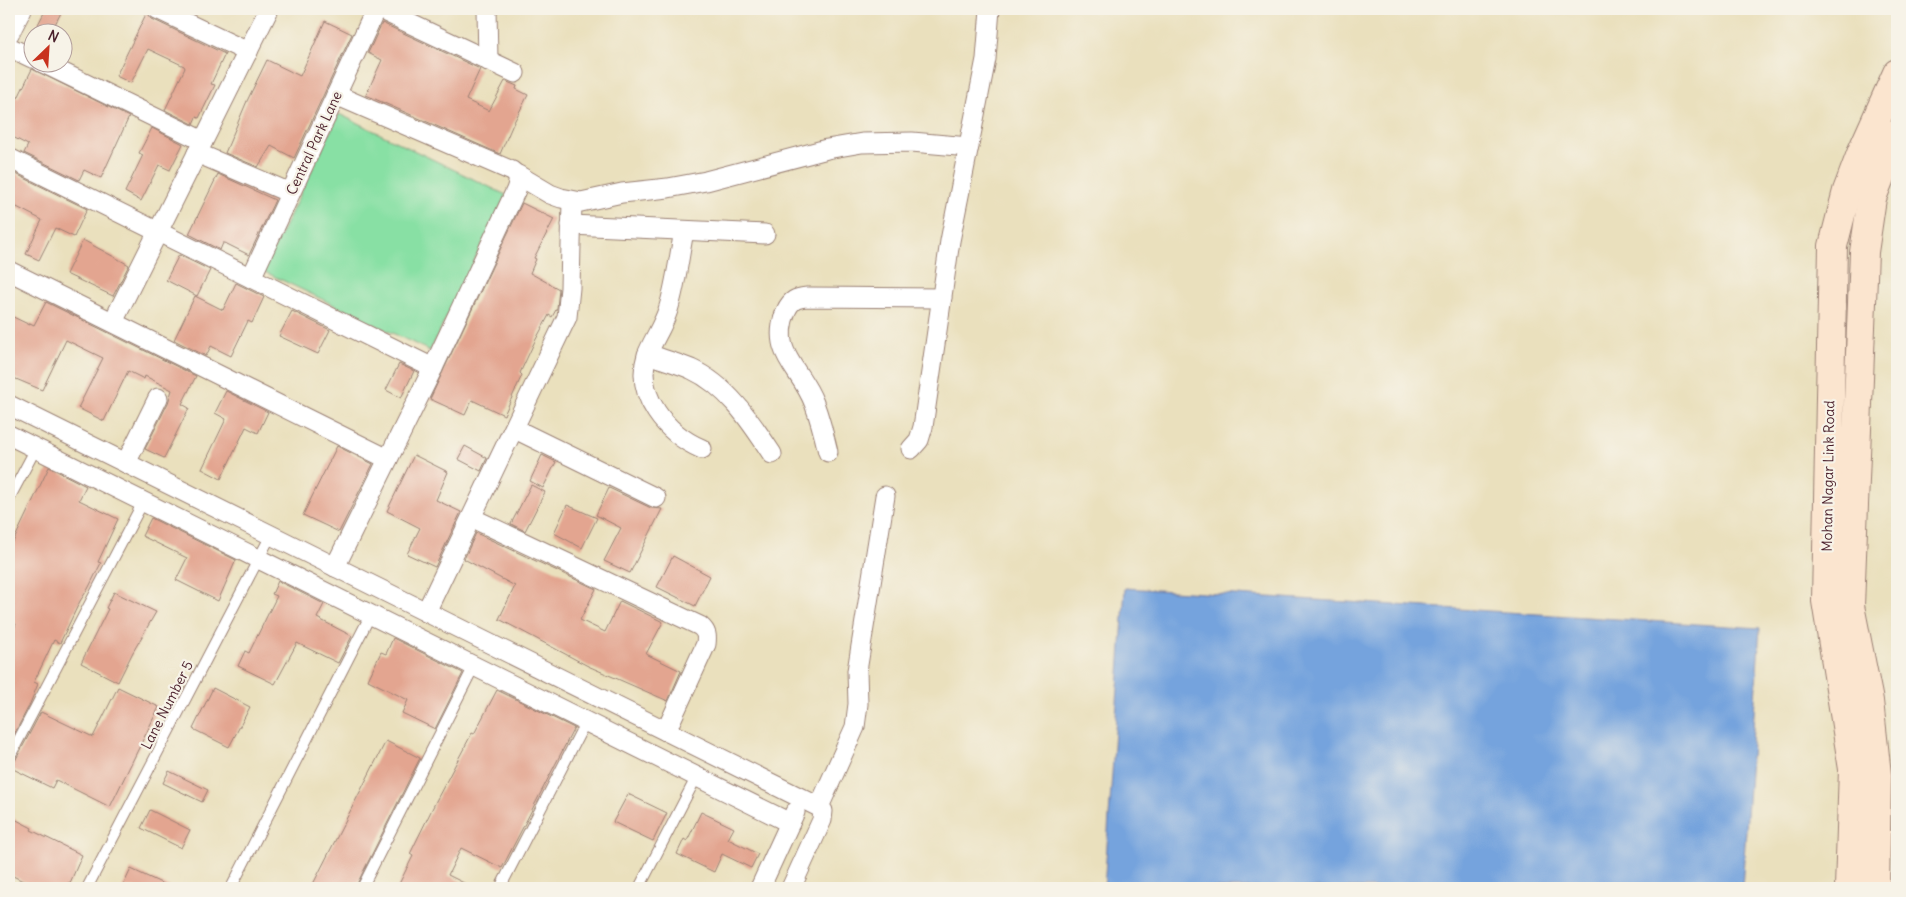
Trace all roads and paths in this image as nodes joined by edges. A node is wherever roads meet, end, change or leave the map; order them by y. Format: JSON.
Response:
{"nodes":[{"id":1,"x":22,"y":9,"type":"edge"},
{"id":2,"x":156,"y":9,"type":"edge"},
{"id":3,"x":270,"y":9,"type":"edge"},
{"id":4,"x":378,"y":9,"type":"edge"},
{"id":5,"x":487,"y":9,"type":"edge"},
{"id":6,"x":990,"y":9,"type":"edge"},
{"id":7,"x":9,"y":34,"type":"edge"},
{"id":8,"x":9,"y":47,"type":"edge"},
{"id":9,"x":248,"y":52,"type":"junction"},
{"id":10,"x":22,"y":53,"type":"edge"},
{"id":11,"x":488,"y":61,"type":"junction"},
{"id":12,"x":60,"y":72,"type":"edge"},
{"id":13,"x":515,"y":73,"type":"dead end"},
{"id":14,"x":1897,"y":73,"type":"edge"},
{"id":15,"x":336,"y":94,"type":"junction"},
{"id":16,"x":1897,"y":134,"type":"edge"},
{"id":17,"x":200,"y":147,"type":"junction"},
{"id":18,"x":969,"y":147,"type":"junction"},
{"id":19,"x":9,"y":158,"type":"edge"},
{"id":20,"x":518,"y":176,"type":"junction"},
{"id":21,"x":290,"y":193,"type":"junction"},
{"id":22,"x":572,"y":201,"type":"junction"},
{"id":23,"x":571,"y":225,"type":"junction"},
{"id":24,"x":684,"y":231,"type":"junction"},
{"id":25,"x":158,"y":232,"type":"junction"},
{"id":26,"x":765,"y":234,"type":"dead end"},
{"id":27,"x":9,"y":271,"type":"edge"},
{"id":28,"x":251,"y":278,"type":"junction"},
{"id":29,"x":942,"y":298,"type":"junction"},
{"id":30,"x":113,"y":322,"type":"junction"},
{"id":31,"x":648,"y":354,"type":"junction"},
{"id":32,"x":433,"y":368,"type":"junction"},
{"id":33,"x":158,"y":398,"type":"dead end"},
{"id":34,"x":9,"y":405,"type":"edge"},
{"id":35,"x":515,"y":429,"type":"junction"},
{"id":36,"x":9,"y":435,"type":"edge"},
{"id":37,"x":36,"y":448,"type":"junction"},
{"id":38,"x":702,"y":449,"type":"dead end"},
{"id":39,"x":911,"y":449,"type":"dead end"},
{"id":40,"x":828,"y":452,"type":"dead end"},
{"id":41,"x":772,"y":454,"type":"dead end"},
{"id":42,"x":388,"y":459,"type":"junction"},
{"id":43,"x":126,"y":463,"type":"junction"},
{"id":44,"x":885,"y":496,"type":"dead end"},
{"id":45,"x":656,"y":498,"type":"dead end"},
{"id":46,"x":9,"y":499,"type":"edge"},
{"id":47,"x":143,"y":502,"type":"junction"},
{"id":48,"x":472,"y":518,"type":"junction"},
{"id":49,"x":271,"y":535,"type":"junction"},
{"id":50,"x":258,"y":559,"type":"junction"},
{"id":51,"x":335,"y":567,"type":"junction"},
{"id":52,"x":426,"y":612,"type":"junction"},
{"id":53,"x":371,"y":614,"type":"junction"},
{"id":54,"x":474,"y":666,"type":"junction"},
{"id":55,"x":586,"y":721,"type":"junction"},
{"id":56,"x":666,"y":731,"type":"junction"},
{"id":57,"x":9,"y":758,"type":"edge"},
{"id":58,"x":696,"y":776,"type":"junction"},
{"id":59,"x":802,"y":799,"type":"junction"},
{"id":60,"x":820,"y":814,"type":"junction"},
{"id":61,"x":790,"y":823,"type":"junction"},
{"id":62,"x":88,"y":888,"type":"edge"},
{"id":63,"x":231,"y":888,"type":"edge"},
{"id":64,"x":362,"y":888,"type":"edge"},
{"id":65,"x":500,"y":888,"type":"edge"},
{"id":66,"x":639,"y":888,"type":"edge"},
{"id":67,"x":760,"y":888,"type":"edge"},
{"id":68,"x":791,"y":888,"type":"edge"},
{"id":69,"x":1849,"y":888,"type":"edge"},
{"id":70,"x":1874,"y":888,"type":"edge"}],
"edges":[{"from":1,"to":7,"type":"street"},
{"from":2,"to":9,"type":"street"},
{"from":3,"to":9,"type":"street"},
{"from":4,"to":11,"type":"street"},
{"from":4,"to":15,"type":"street","name":"Central Park Lane"},
{"from":5,"to":11,"type":"street"},
{"from":6,"to":18,"type":"street"},
{"from":8,"to":10,"type":"street"},
{"from":9,"to":17,"type":"street"},
{"from":11,"to":13,"type":"street"},
{"from":12,"to":17,"type":"street"},
{"from":14,"to":69,"type":"main road","name":"Mohan Nagar Link Road"},
{"from":15,"to":20,"type":"street"},
{"from":15,"to":21,"type":"street","name":"Central Park Lane"},
{"from":16,"to":70,"type":"main road","name":"Mohan Nagar Link Road"},
{"from":17,"to":21,"type":"street"},
{"from":17,"to":25,"type":"street"},
{"from":18,"to":22,"type":"street"},
{"from":18,"to":29,"type":"street"},
{"from":19,"to":25,"type":"street"},
{"from":20,"to":22,"type":"street"},
{"from":20,"to":32,"type":"street"},
{"from":21,"to":28,"type":"street","name":"Central Park Lane"},
{"from":22,"to":23,"type":"street"},
{"from":23,"to":24,"type":"street"},
{"from":23,"to":35,"type":"street"},
{"from":24,"to":26,"type":"street"},
{"from":24,"to":31,"type":"street"},
{"from":25,"to":28,"type":"street"},
{"from":25,"to":30,"type":"street"},
{"from":27,"to":30,"type":"street"},
{"from":28,"to":32,"type":"street"},
{"from":29,"to":39,"type":"street"},
{"from":29,"to":40,"type":"street"},
{"from":30,"to":42,"type":"street"},
{"from":31,"to":38,"type":"street"},
{"from":31,"to":41,"type":"street"},
{"from":32,"to":42,"type":"street"},
{"from":33,"to":43,"type":"street"},
{"from":34,"to":43,"type":"street"},
{"from":35,"to":45,"type":"street"},
{"from":35,"to":48,"type":"street"},
{"from":36,"to":37,"type":"street"},
{"from":37,"to":46,"type":"lane"},
{"from":37,"to":47,"type":"street"},
{"from":42,"to":51,"type":"street"},
{"from":43,"to":49,"type":"street"},
{"from":44,"to":60,"type":"street"},
{"from":47,"to":50,"type":"street"},
{"from":47,"to":57,"type":"lane"},
{"from":48,"to":52,"type":"street"},
{"from":48,"to":56,"type":"street"},
{"from":49,"to":50,"type":"lane","name":"Lane Number 5"},
{"from":49,"to":51,"type":"street"},
{"from":50,"to":53,"type":"street"},
{"from":50,"to":62,"type":"lane","name":"Lane Number 5"},
{"from":51,"to":52,"type":"street"},
{"from":52,"to":56,"type":"street"},
{"from":53,"to":54,"type":"street"},
{"from":53,"to":63,"type":"lane"},
{"from":54,"to":55,"type":"street"},
{"from":54,"to":64,"type":"lane"},
{"from":55,"to":58,"type":"street"},
{"from":55,"to":65,"type":"lane"},
{"from":56,"to":59,"type":"street"},
{"from":58,"to":61,"type":"street"},
{"from":58,"to":66,"type":"lane"},
{"from":59,"to":60,"type":"street"},
{"from":59,"to":61,"type":"street"},
{"from":60,"to":68,"type":"street"},
{"from":61,"to":67,"type":"street"}]}
